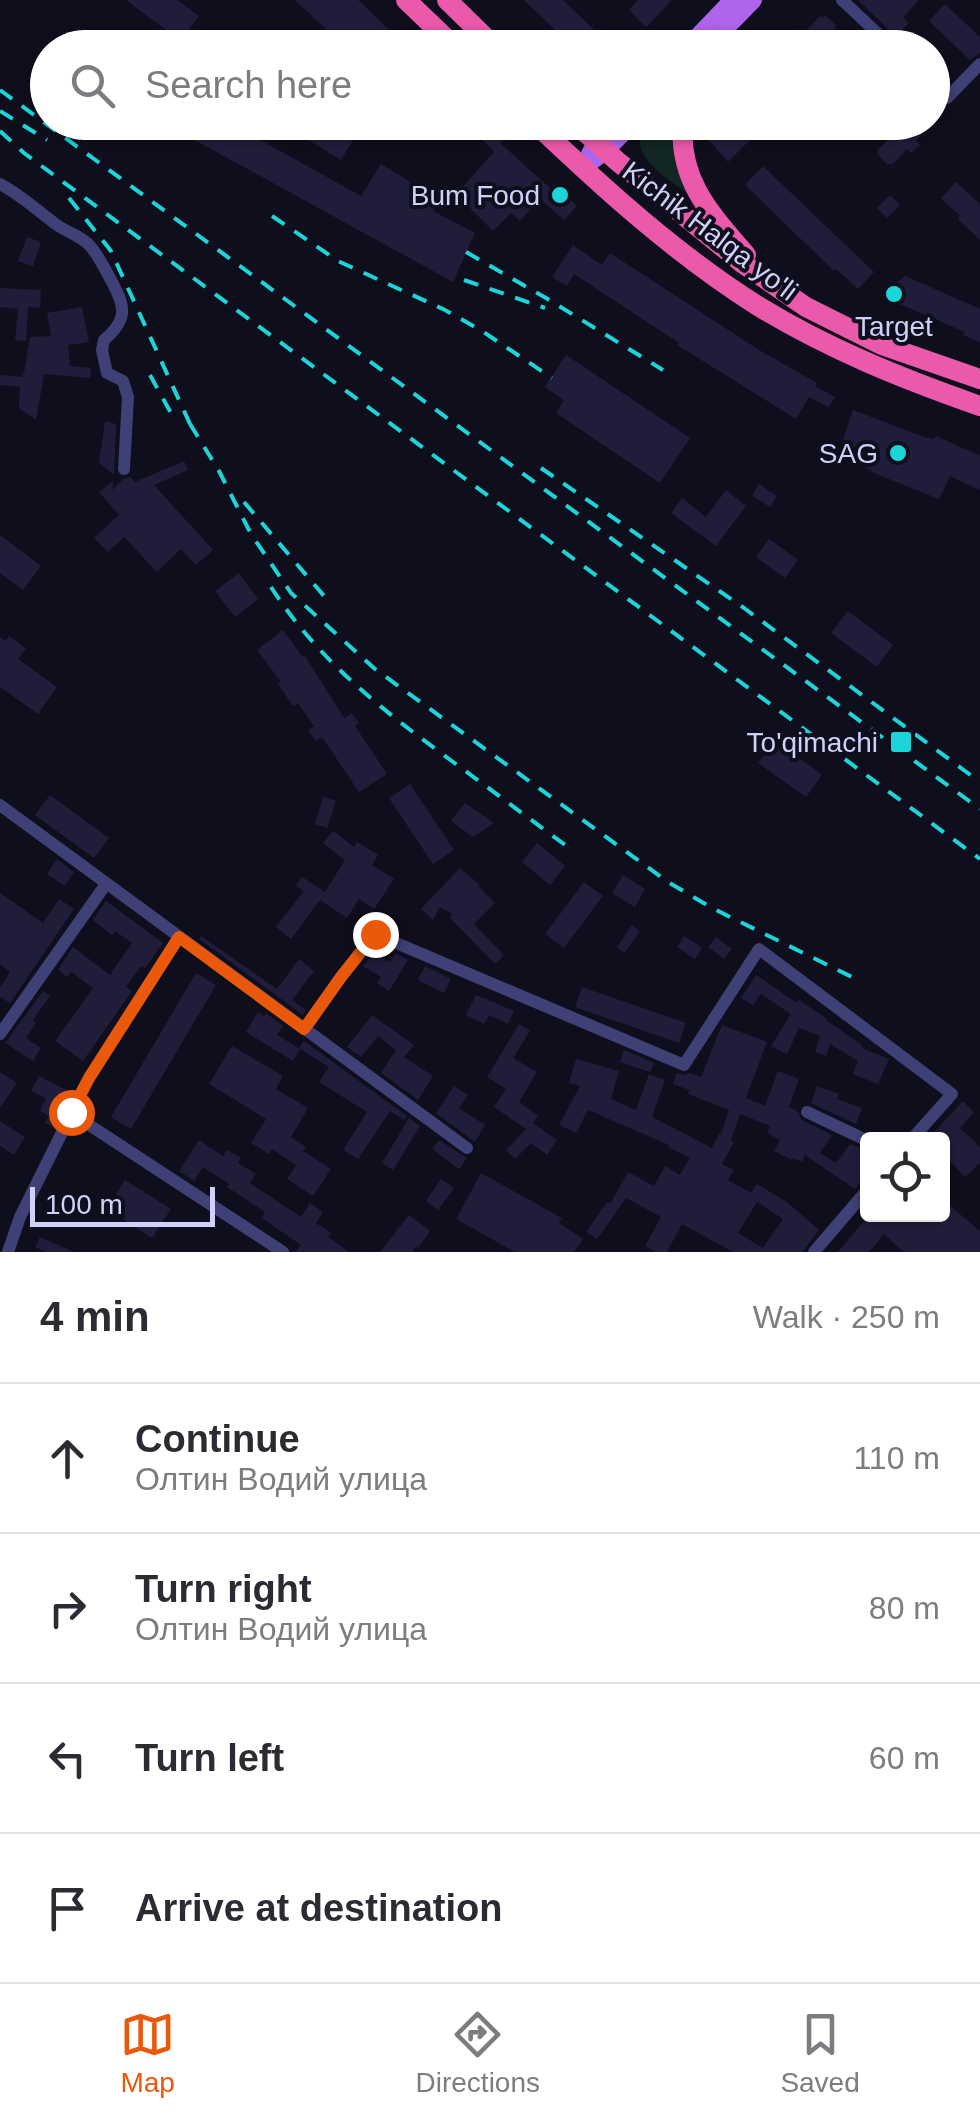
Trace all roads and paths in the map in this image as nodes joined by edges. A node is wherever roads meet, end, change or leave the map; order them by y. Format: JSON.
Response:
{"nodes":[{"id":1,"x":406,"y":0,"type":"edge"},
{"id":2,"x":447,"y":0,"type":"edge"},
{"id":3,"x":733,"y":0,"type":"edge"},
{"id":4,"x":753,"y":0,"type":"edge"},
{"id":5,"x":842,"y":0,"type":"edge"},
{"id":6,"x":437,"y":30,"type":"edge"},
{"id":7,"x":478,"y":30,"type":"edge"},
{"id":8,"x":704,"y":30,"type":"edge"},
{"id":9,"x":724,"y":30,"type":"edge"},
{"id":10,"x":874,"y":30,"type":"edge"},
{"id":11,"x":980,"y":64,"type":"edge"},
{"id":12,"x":950,"y":95,"type":"edge"},
{"id":13,"x":553,"y":140,"type":"edge"},
{"id":14,"x":590,"y":140,"type":"edge"},
{"id":15,"x":593,"y":140,"type":"edge"},
{"id":16,"x":683,"y":140,"type":"edge"},
{"id":17,"x":576,"y":162,"type":"junction"},
{"id":18,"x":630,"y":171,"type":"junction"},
{"id":19,"x":0,"y":184,"type":"edge"},
{"id":20,"x":611,"y":193,"type":"junction"},
{"id":21,"x":770,"y":284,"type":"junction"},
{"id":22,"x":980,"y":379,"type":"edge"},
{"id":23,"x":980,"y":406,"type":"edge"},
{"id":24,"x":124,"y":468,"type":"dead end"},
{"id":25,"x":0,"y":805,"type":"edge"},
{"id":26,"x":106,"y":884,"type":"junction"},
{"id":27,"x":179,"y":937,"type":"junction"},
{"id":28,"x":304,"y":1029,"type":"junction"},
{"id":29,"x":0,"y":1034,"type":"edge"},
{"id":30,"x":71,"y":1112,"type":"junction"},
{"id":31,"x":807,"y":1112,"type":"dead end"},
{"id":32,"x":917,"y":1132,"type":"edge"},
{"id":33,"x":860,"y":1137,"type":"edge"},
{"id":34,"x":466,"y":1148,"type":"dead end"},
{"id":35,"x":860,"y":1197,"type":"edge"},
{"id":36,"x":8,"y":1252,"type":"edge"},
{"id":37,"x":282,"y":1252,"type":"edge"},
{"id":38,"x":814,"y":1252,"type":"edge"}],
"edges":[{"from":1,"to":6,"type":"highway"},
{"from":2,"to":7,"type":"highway"},
{"from":3,"to":8,"type":"main road"},
{"from":4,"to":9,"type":"main road"},
{"from":5,"to":10,"type":"street"},
{"from":11,"to":12,"type":"street"},
{"from":13,"to":17,"type":"highway","name":"Kichik Halqa yo'li"},
{"from":14,"to":17,"type":"highway"},
{"from":15,"to":18,"type":"highway","name":"Kichik Halqa yo'li"},
{"from":16,"to":21,"type":"highway"},
{"from":17,"to":20,"type":"highway","name":"Kichik Halqa yo'li"},
{"from":18,"to":20,"type":"highway"},
{"from":18,"to":21,"type":"highway","name":"Kichik Halqa yo'li"},
{"from":19,"to":24,"type":"street"},
{"from":20,"to":23,"type":"highway","name":"Kichik Halqa yo'li"},
{"from":21,"to":22,"type":"highway","name":"Kichik Halqa yo'li"},
{"from":25,"to":26,"type":"street"},
{"from":26,"to":27,"type":"street"},
{"from":26,"to":29,"type":"street"},
{"from":27,"to":28,"type":"street"},
{"from":27,"to":30,"type":"street"},
{"from":28,"to":32,"type":"street"},
{"from":28,"to":34,"type":"street"},
{"from":30,"to":36,"type":"street"},
{"from":30,"to":37,"type":"street"},
{"from":31,"to":33,"type":"street"},
{"from":35,"to":38,"type":"street"}]}
